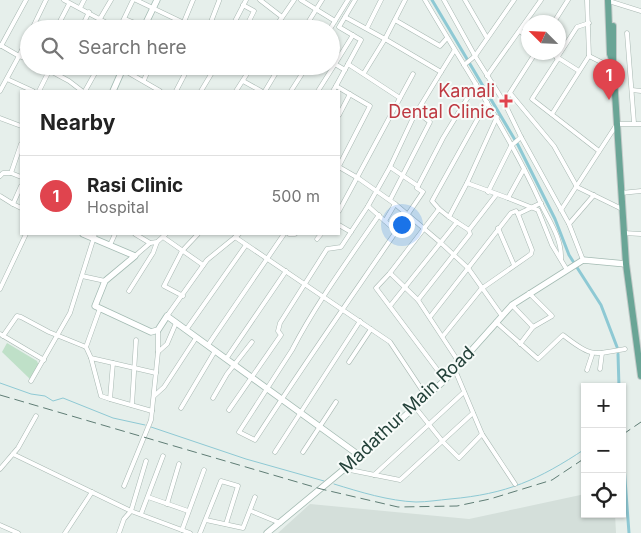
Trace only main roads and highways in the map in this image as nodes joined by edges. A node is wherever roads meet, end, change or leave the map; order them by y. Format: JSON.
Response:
{"nodes":[{"id":1,"x":610,"y":1,"type":"edge"},
{"id":2,"x":641,"y":376,"type":"edge"}],
"edges":[{"from":1,"to":2,"type":"main road"}]}
